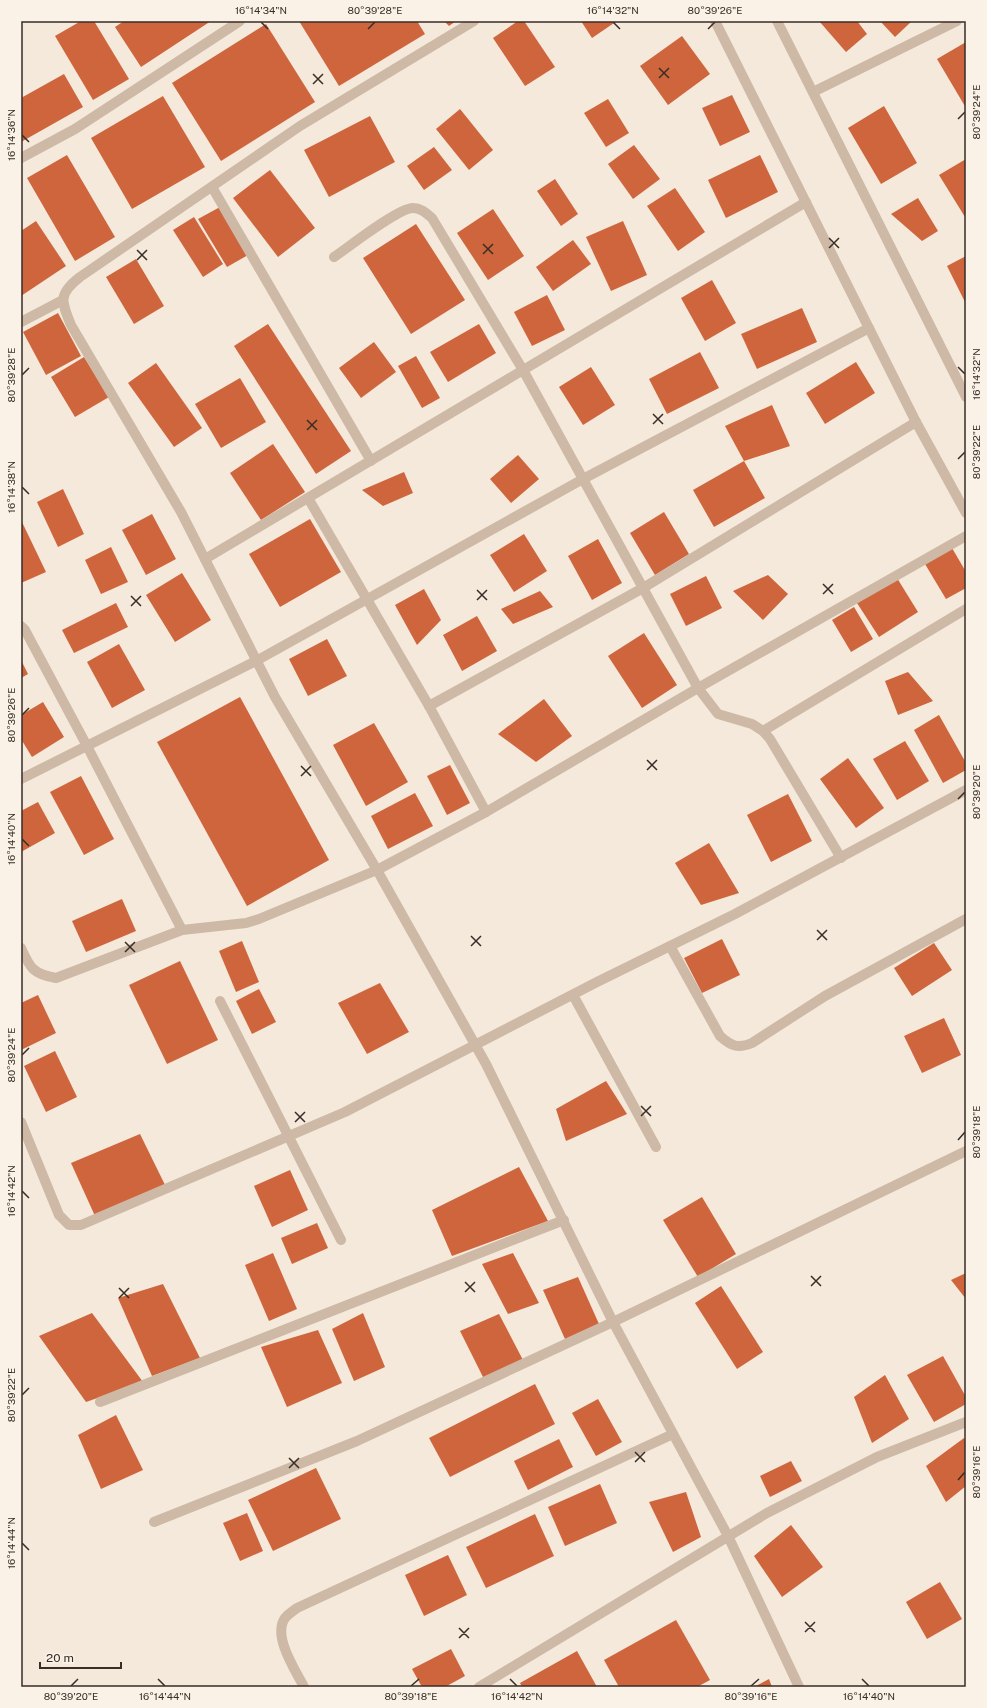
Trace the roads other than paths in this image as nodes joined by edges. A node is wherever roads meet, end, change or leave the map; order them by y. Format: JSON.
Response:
{"nodes":[{"id":1,"x":240,"y":21,"type":"edge"},
{"id":2,"x":474,"y":21,"type":"edge"},
{"id":3,"x":715,"y":21,"type":"edge"},
{"id":4,"x":777,"y":21,"type":"edge"},
{"id":5,"x":957,"y":21,"type":"edge"},
{"id":6,"x":813,"y":92,"type":"junction"},
{"id":7,"x":21,"y":158,"type":"edge"},
{"id":8,"x":212,"y":187,"type":"junction"},
{"id":9,"x":806,"y":202,"type":"junction"},
{"id":10,"x":334,"y":257,"type":"dead end"},
{"id":11,"x":63,"y":300,"type":"junction"},
{"id":12,"x":21,"y":322,"type":"edge"},
{"id":13,"x":869,"y":328,"type":"junction"},
{"id":14,"x":523,"y":370,"type":"junction"},
{"id":15,"x":966,"y":397,"type":"edge"},
{"id":16,"x":916,"y":422,"type":"junction"},
{"id":17,"x":371,"y":461,"type":"junction"},
{"id":18,"x":583,"y":479,"type":"junction"},
{"id":19,"x":308,"y":498,"type":"junction"},
{"id":20,"x":966,"y":513,"type":"edge"},
{"id":21,"x":966,"y":536,"type":"edge"},
{"id":22,"x":205,"y":559,"type":"junction"},
{"id":23,"x":643,"y":588,"type":"junction"},
{"id":24,"x":367,"y":598,"type":"junction"},
{"id":25,"x":966,"y":609,"type":"edge"},
{"id":26,"x":21,"y":626,"type":"edge"},
{"id":27,"x":256,"y":661,"type":"junction"},
{"id":28,"x":698,"y":688,"type":"junction"},
{"id":29,"x":429,"y":706,"type":"junction"},
{"id":30,"x":762,"y":731,"type":"junction"},
{"id":31,"x":87,"y":746,"type":"junction"},
{"id":32,"x":21,"y":779,"type":"edge"},
{"id":33,"x":966,"y":790,"type":"edge"},
{"id":34,"x":486,"y":812,"type":"junction"},
{"id":35,"x":841,"y":858,"type":"junction"},
{"id":36,"x":377,"y":870,"type":"junction"},
{"id":37,"x":966,"y":919,"type":"edge"},
{"id":38,"x":182,"y":930,"type":"junction"},
{"id":39,"x":670,"y":946,"type":"junction"},
{"id":40,"x":21,"y":948,"type":"edge"},
{"id":41,"x":573,"y":995,"type":"junction"},
{"id":42,"x":220,"y":1001,"type":"dead end"},
{"id":43,"x":476,"y":1046,"type":"junction"},
{"id":44,"x":21,"y":1122,"type":"edge"},
{"id":45,"x":288,"y":1137,"type":"junction"},
{"id":46,"x":656,"y":1147,"type":"dead end"},
{"id":47,"x":966,"y":1151,"type":"edge"},
{"id":48,"x":564,"y":1220,"type":"junction"},
{"id":49,"x":341,"y":1240,"type":"dead end"},
{"id":50,"x":614,"y":1322,"type":"junction"},
{"id":51,"x":100,"y":1402,"type":"dead end"},
{"id":52,"x":966,"y":1422,"type":"edge"},
{"id":53,"x":673,"y":1434,"type":"junction"},
{"id":54,"x":154,"y":1522,"type":"dead end"},
{"id":55,"x":728,"y":1536,"type":"junction"},
{"id":56,"x":304,"y":1687,"type":"edge"},
{"id":57,"x":479,"y":1687,"type":"edge"},
{"id":58,"x":799,"y":1687,"type":"edge"}],
"edges":[{"from":1,"to":7,"type":"street"},
{"from":2,"to":8,"type":"street"},
{"from":3,"to":9,"type":"street"},
{"from":4,"to":6,"type":"street"},
{"from":5,"to":6,"type":"street"},
{"from":6,"to":15,"type":"street"},
{"from":8,"to":11,"type":"street"},
{"from":8,"to":17,"type":"street"},
{"from":9,"to":13,"type":"street"},
{"from":9,"to":14,"type":"street"},
{"from":10,"to":14,"type":"street"},
{"from":11,"to":12,"type":"street"},
{"from":11,"to":22,"type":"street"},
{"from":13,"to":16,"type":"street"},
{"from":13,"to":18,"type":"street"},
{"from":14,"to":17,"type":"street"},
{"from":14,"to":18,"type":"street"},
{"from":16,"to":20,"type":"street"},
{"from":16,"to":23,"type":"street"},
{"from":17,"to":19,"type":"street"},
{"from":18,"to":23,"type":"street"},
{"from":18,"to":24,"type":"street"},
{"from":19,"to":22,"type":"street"},
{"from":19,"to":24,"type":"street"},
{"from":21,"to":28,"type":"street"},
{"from":22,"to":27,"type":"street"},
{"from":23,"to":28,"type":"street"},
{"from":23,"to":29,"type":"street"},
{"from":24,"to":27,"type":"street"},
{"from":24,"to":29,"type":"street"},
{"from":25,"to":30,"type":"street"},
{"from":26,"to":31,"type":"street"},
{"from":27,"to":31,"type":"street"},
{"from":27,"to":36,"type":"street"},
{"from":28,"to":30,"type":"street"},
{"from":28,"to":34,"type":"street"},
{"from":29,"to":34,"type":"street"},
{"from":30,"to":35,"type":"street"},
{"from":31,"to":32,"type":"street"},
{"from":31,"to":38,"type":"street"},
{"from":33,"to":35,"type":"street"},
{"from":34,"to":36,"type":"street"},
{"from":35,"to":39,"type":"street"},
{"from":36,"to":38,"type":"street"},
{"from":36,"to":43,"type":"street"},
{"from":37,"to":39,"type":"street"},
{"from":38,"to":40,"type":"street"},
{"from":39,"to":41,"type":"street"},
{"from":41,"to":43,"type":"street"},
{"from":41,"to":46,"type":"street"},
{"from":42,"to":45,"type":"street"},
{"from":43,"to":45,"type":"street"},
{"from":43,"to":48,"type":"street"},
{"from":44,"to":45,"type":"street"},
{"from":45,"to":49,"type":"street"},
{"from":47,"to":50,"type":"street"},
{"from":48,"to":50,"type":"street"},
{"from":48,"to":51,"type":"street"},
{"from":50,"to":53,"type":"street"},
{"from":50,"to":54,"type":"street"},
{"from":52,"to":55,"type":"street"},
{"from":53,"to":55,"type":"street"},
{"from":53,"to":56,"type":"street"},
{"from":55,"to":57,"type":"street"},
{"from":55,"to":58,"type":"street"}]}
